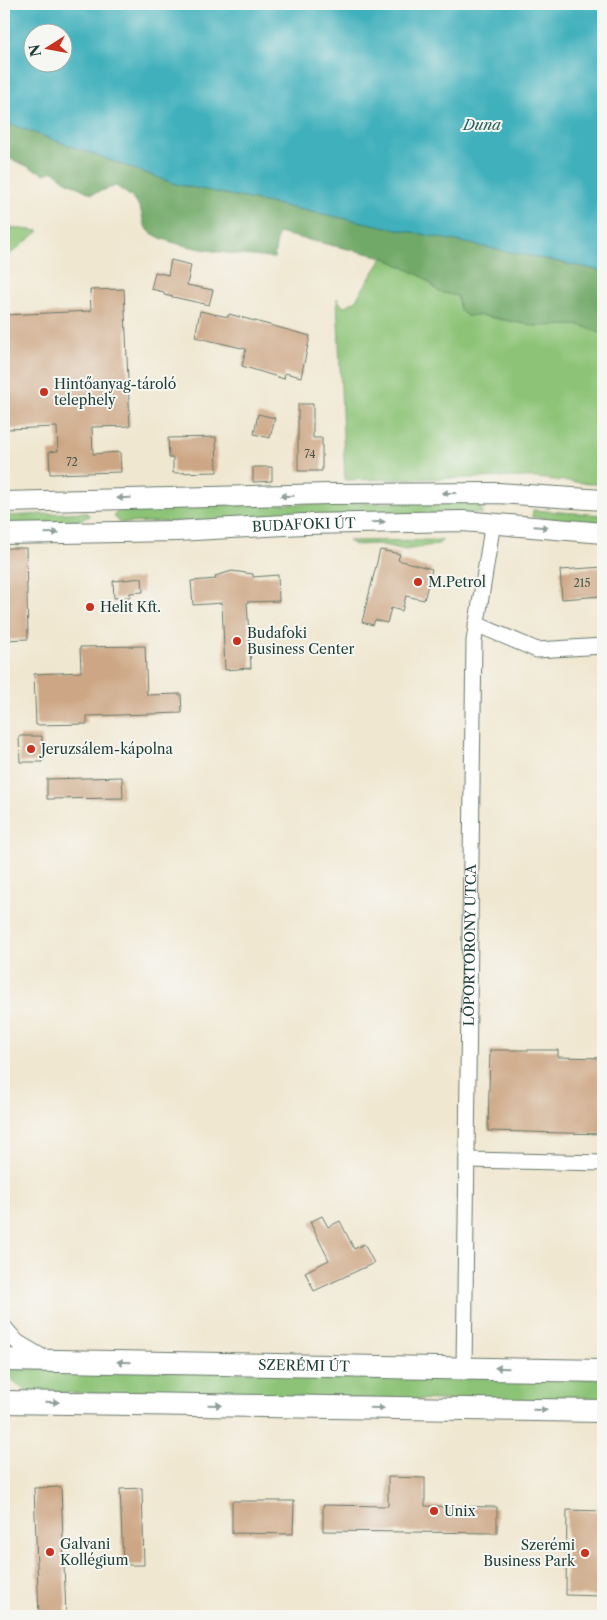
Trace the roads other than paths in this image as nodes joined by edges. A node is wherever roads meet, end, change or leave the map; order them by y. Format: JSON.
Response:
{"nodes":[{"id":1,"x":498,"y":493,"type":"junction"},
{"id":2,"x":98,"y":498,"type":"junction"},
{"id":3,"x":603,"y":500,"type":"edge"},
{"id":4,"x":4,"y":502,"type":"edge"},
{"id":5,"x":493,"y":522,"type":"junction"},
{"id":6,"x":99,"y":532,"type":"junction"},
{"id":7,"x":603,"y":533,"type":"edge"},
{"id":8,"x":4,"y":534,"type":"edge"},
{"id":9,"x":476,"y":624,"type":"junction"},
{"id":10,"x":603,"y":646,"type":"edge"},
{"id":11,"x":467,"y":1160,"type":"junction"},
{"id":12,"x":603,"y":1163,"type":"edge"},
{"id":13,"x":4,"y":1327,"type":"edge"},
{"id":14,"x":4,"y":1360,"type":"edge"},
{"id":15,"x":50,"y":1361,"type":"junction"},
{"id":16,"x":464,"y":1367,"type":"junction"},
{"id":17,"x":603,"y":1371,"type":"edge"},
{"id":18,"x":4,"y":1402,"type":"edge"},
{"id":19,"x":603,"y":1411,"type":"edge"}],
"edges":[{"from":1,"to":2,"type":"main road","name":"BUDAFOKI ÚT","one_way":true},
{"from":1,"to":3,"type":"main road","name":"BUDAFOKI ÚT"},
{"from":1,"to":5,"type":"main road"},
{"from":2,"to":4,"type":"main road","name":"BUDAFOKI ÚT"},
{"from":2,"to":6,"type":"main road"},
{"from":6,"to":5,"type":"main road","name":"BUDAFOKI ÚT","one_way":true},
{"from":5,"to":7,"type":"main road","name":"BUDAFOKI ÚT","one_way":true},
{"from":5,"to":9,"type":"street","name":"LŐPORTORONY UTCA"},
{"from":8,"to":6,"type":"main road","name":"BUDAFOKI ÚT","one_way":true},
{"from":9,"to":10,"type":"street"},
{"from":9,"to":11,"type":"street","name":"LŐPORTORONY UTCA"},
{"from":11,"to":12,"type":"street"},
{"from":11,"to":16,"type":"street","name":"LŐPORTORONY UTCA"},
{"from":13,"to":15,"type":"street"},
{"from":14,"to":15,"type":"main road","name":"SZERÉMI ÚT"},
{"from":16,"to":15,"type":"main road","name":"SZERÉMI ÚT","one_way":true},
{"from":17,"to":16,"type":"main road","name":"SZERÉMI ÚT","one_way":true},
{"from":18,"to":19,"type":"main road","one_way":true}]}
